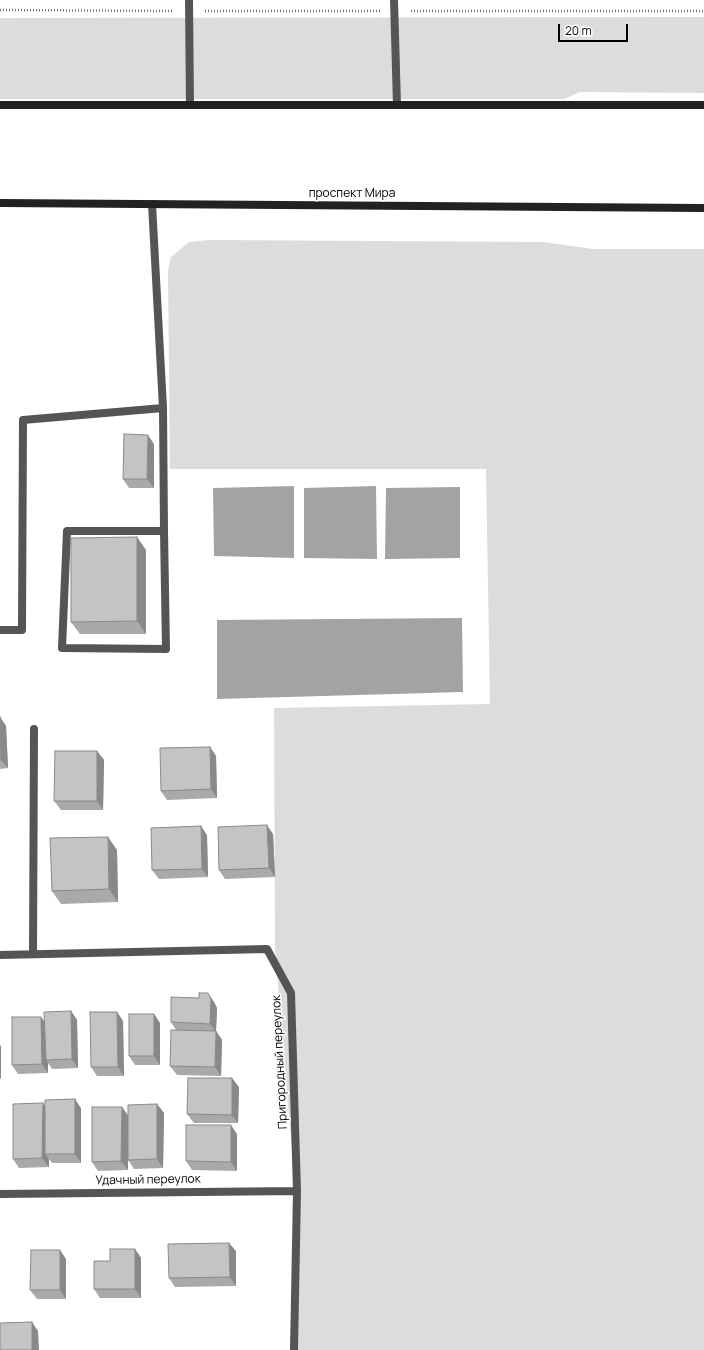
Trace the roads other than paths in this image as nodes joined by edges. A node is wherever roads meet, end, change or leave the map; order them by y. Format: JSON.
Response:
{"nodes":[{"id":1,"x":189,"y":0,"type":"edge"},
{"id":2,"x":394,"y":0,"type":"edge"},
{"id":3,"x":0,"y":105,"type":"edge"},
{"id":4,"x":190,"y":105,"type":"junction"},
{"id":5,"x":397,"y":105,"type":"junction"},
{"id":6,"x":704,"y":105,"type":"edge"},
{"id":7,"x":0,"y":203,"type":"edge"},
{"id":8,"x":152,"y":204,"type":"junction"},
{"id":9,"x":704,"y":208,"type":"edge"},
{"id":10,"x":163,"y":408,"type":"junction"},
{"id":11,"x":164,"y":531,"type":"junction"},
{"id":12,"x":0,"y":630,"type":"edge"},
{"id":13,"x":34,"y":729,"type":"dead end"},
{"id":14,"x":33,"y":954,"type":"junction"},
{"id":15,"x":0,"y":955,"type":"edge"},
{"id":16,"x":297,"y":1191,"type":"junction"},
{"id":17,"x":0,"y":1194,"type":"edge"},
{"id":18,"x":294,"y":1350,"type":"edge"}],
"edges":[{"from":1,"to":4,"type":"street"},
{"from":2,"to":5,"type":"street"},
{"from":3,"to":4,"type":"main road"},
{"from":4,"to":5,"type":"main road"},
{"from":5,"to":6,"type":"main road"},
{"from":7,"to":8,"type":"main road","name":"проспект Мира"},
{"from":8,"to":9,"type":"main road","name":"проспект Мира"},
{"from":8,"to":10,"type":"street"},
{"from":10,"to":11,"type":"street"},
{"from":10,"to":12,"type":"street"},
{"from":11,"to":11,"type":"street"},
{"from":13,"to":14,"type":"street"},
{"from":14,"to":15,"type":"street","name":"Пригородный переулок"},
{"from":14,"to":16,"type":"street","name":"Пригородный переулок"},
{"from":16,"to":17,"type":"street","name":"Удачный переулок"},
{"from":16,"to":18,"type":"street","name":"Пригородный переулок"}]}
